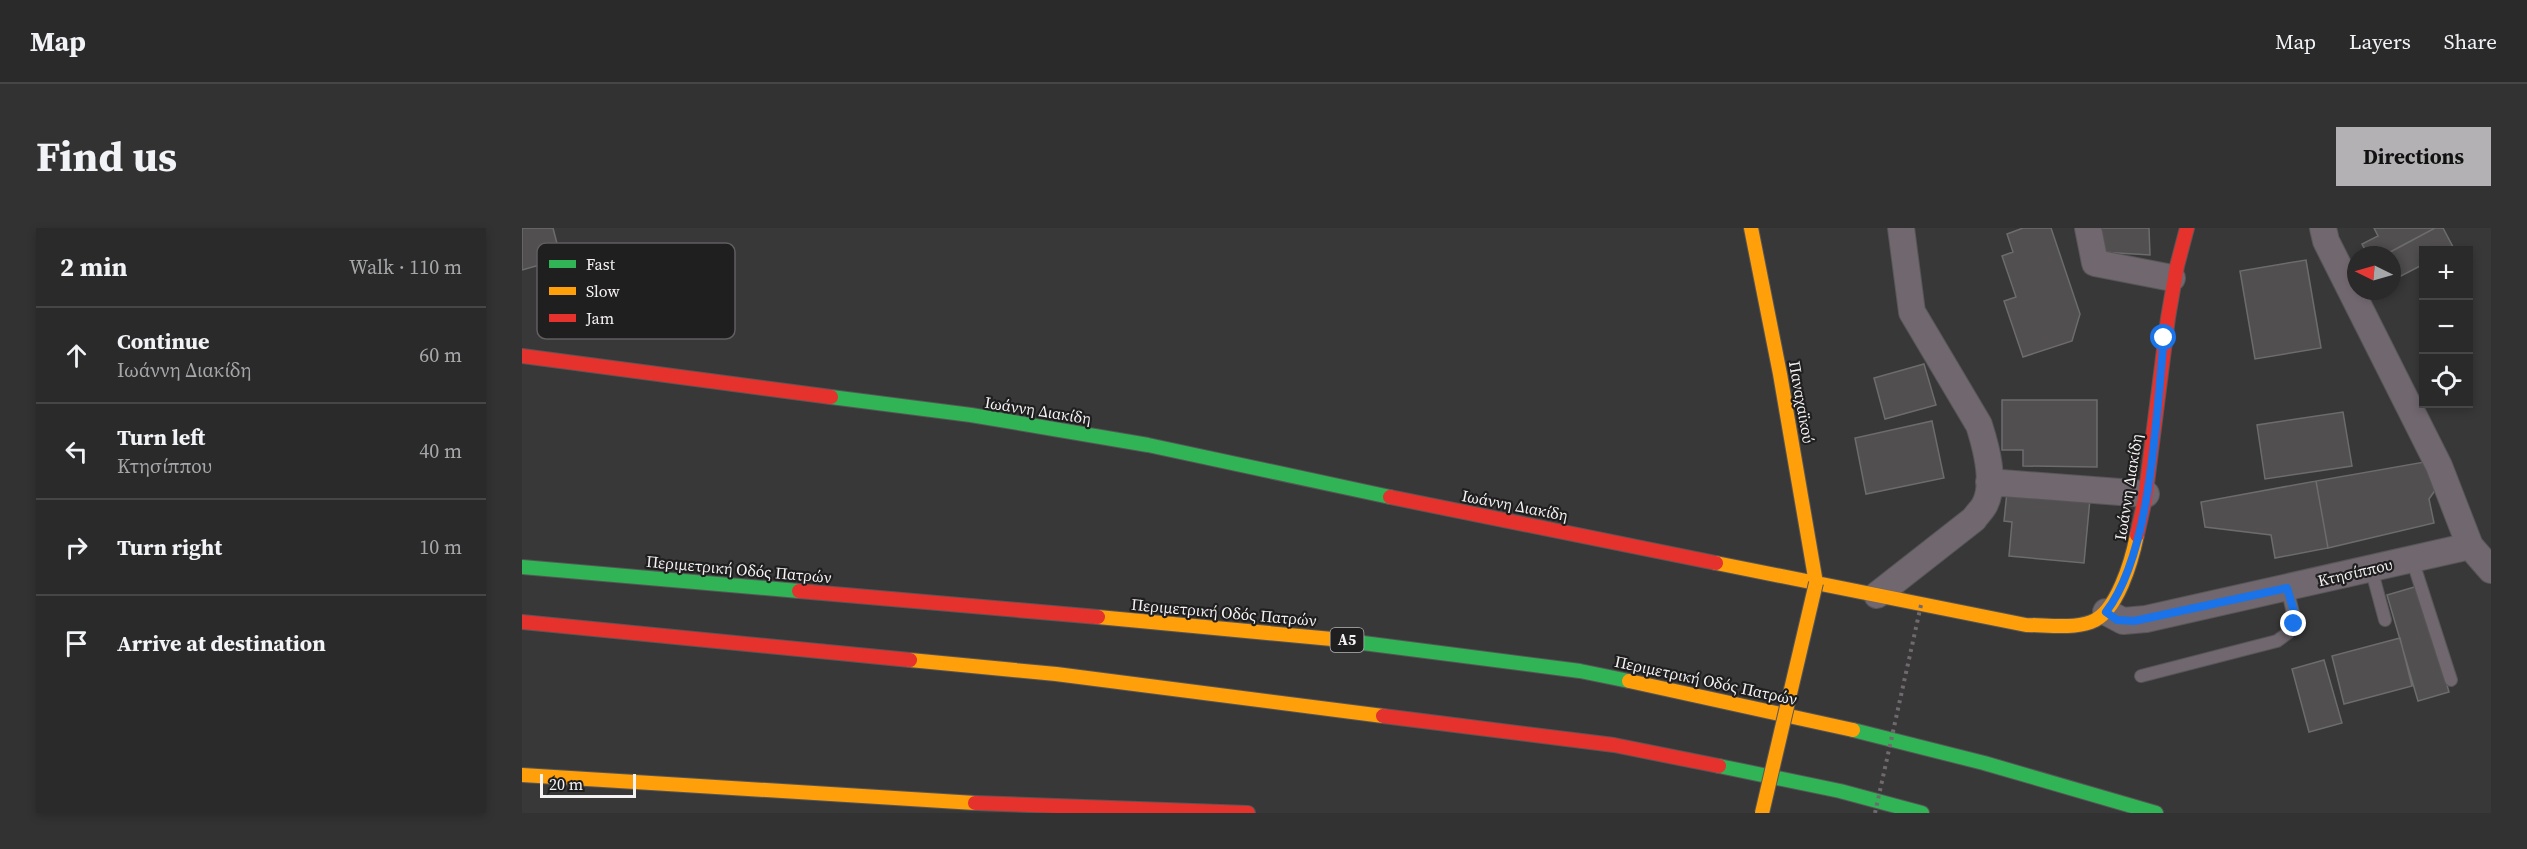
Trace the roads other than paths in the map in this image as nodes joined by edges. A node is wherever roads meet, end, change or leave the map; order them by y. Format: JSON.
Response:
{"nodes":[{"id":1,"x":1751,"y":228,"type":"edge"},
{"id":2,"x":1901,"y":228,"type":"edge"},
{"id":3,"x":2088,"y":228,"type":"edge"},
{"id":4,"x":2187,"y":228,"type":"edge"},
{"id":5,"x":2324,"y":228,"type":"edge"},
{"id":6,"x":2172,"y":278,"type":"junction"},
{"id":7,"x":522,"y":356,"type":"edge"},
{"id":8,"x":1989,"y":482,"type":"junction"},
{"id":9,"x":2146,"y":494,"type":"junction"},
{"id":10,"x":2470,"y":546,"type":"junction"},
{"id":11,"x":2412,"y":559,"type":"junction"},
{"id":12,"x":522,"y":567,"type":"edge"},
{"id":13,"x":2371,"y":568,"type":"junction"},
{"id":14,"x":2491,"y":570,"type":"edge"},
{"id":15,"x":1816,"y":583,"type":"junction"},
{"id":16,"x":2287,"y":588,"type":"junction"},
{"id":17,"x":1877,"y":595,"type":"junction"},
{"id":18,"x":2106,"y":612,"type":"junction"},
{"id":19,"x":2385,"y":620,"type":"dead end"},
{"id":20,"x":522,"y":622,"type":"edge"},
{"id":21,"x":2141,"y":676,"type":"dead end"},
{"id":22,"x":2451,"y":680,"type":"dead end"},
{"id":23,"x":522,"y":775,"type":"edge"},
{"id":24,"x":1248,"y":813,"type":"edge"},
{"id":25,"x":1762,"y":813,"type":"edge"},
{"id":26,"x":1922,"y":813,"type":"edge"},
{"id":27,"x":2156,"y":813,"type":"edge"}],
"edges":[{"from":1,"to":15,"type":"main road","name":"Παναχαϊκού"},
{"from":2,"to":8,"type":"street"},
{"from":3,"to":6,"type":"street"},
{"from":4,"to":6,"type":"main road","name":"Ιωάννη Διακίδη"},
{"from":5,"to":10,"type":"street"},
{"from":6,"to":9,"type":"main road","name":"Ιωάννη Διακίδη"},
{"from":7,"to":15,"type":"main road","name":"Ιωάννη Διακίδη"},
{"from":8,"to":9,"type":"street"},
{"from":8,"to":17,"type":"street"},
{"from":9,"to":18,"type":"main road","name":"Ιωάννη Διακίδη"},
{"from":10,"to":11,"type":"street","name":"Κτησίππου"},
{"from":10,"to":14,"type":"street"},
{"from":11,"to":13,"type":"street","name":"Κτησίππου"},
{"from":11,"to":22,"type":"lane"},
{"from":12,"to":27,"type":"main road","name":"Περιμετρική Οδός Πατρών","number":"Α5"},
{"from":13,"to":16,"type":"street","name":"Κτησίππου"},
{"from":13,"to":19,"type":"lane"},
{"from":15,"to":17,"type":"main road","name":"Ιωάννη Διακίδη"},
{"from":15,"to":25,"type":"main road","bridge":true},
{"from":16,"to":18,"type":"street","name":"Κτησίππου"},
{"from":16,"to":21,"type":"lane"},
{"from":17,"to":18,"type":"main road","name":"Ιωάννη Διακίδη"},
{"from":20,"to":26,"type":"main road"},
{"from":23,"to":24,"type":"main road"}]}
